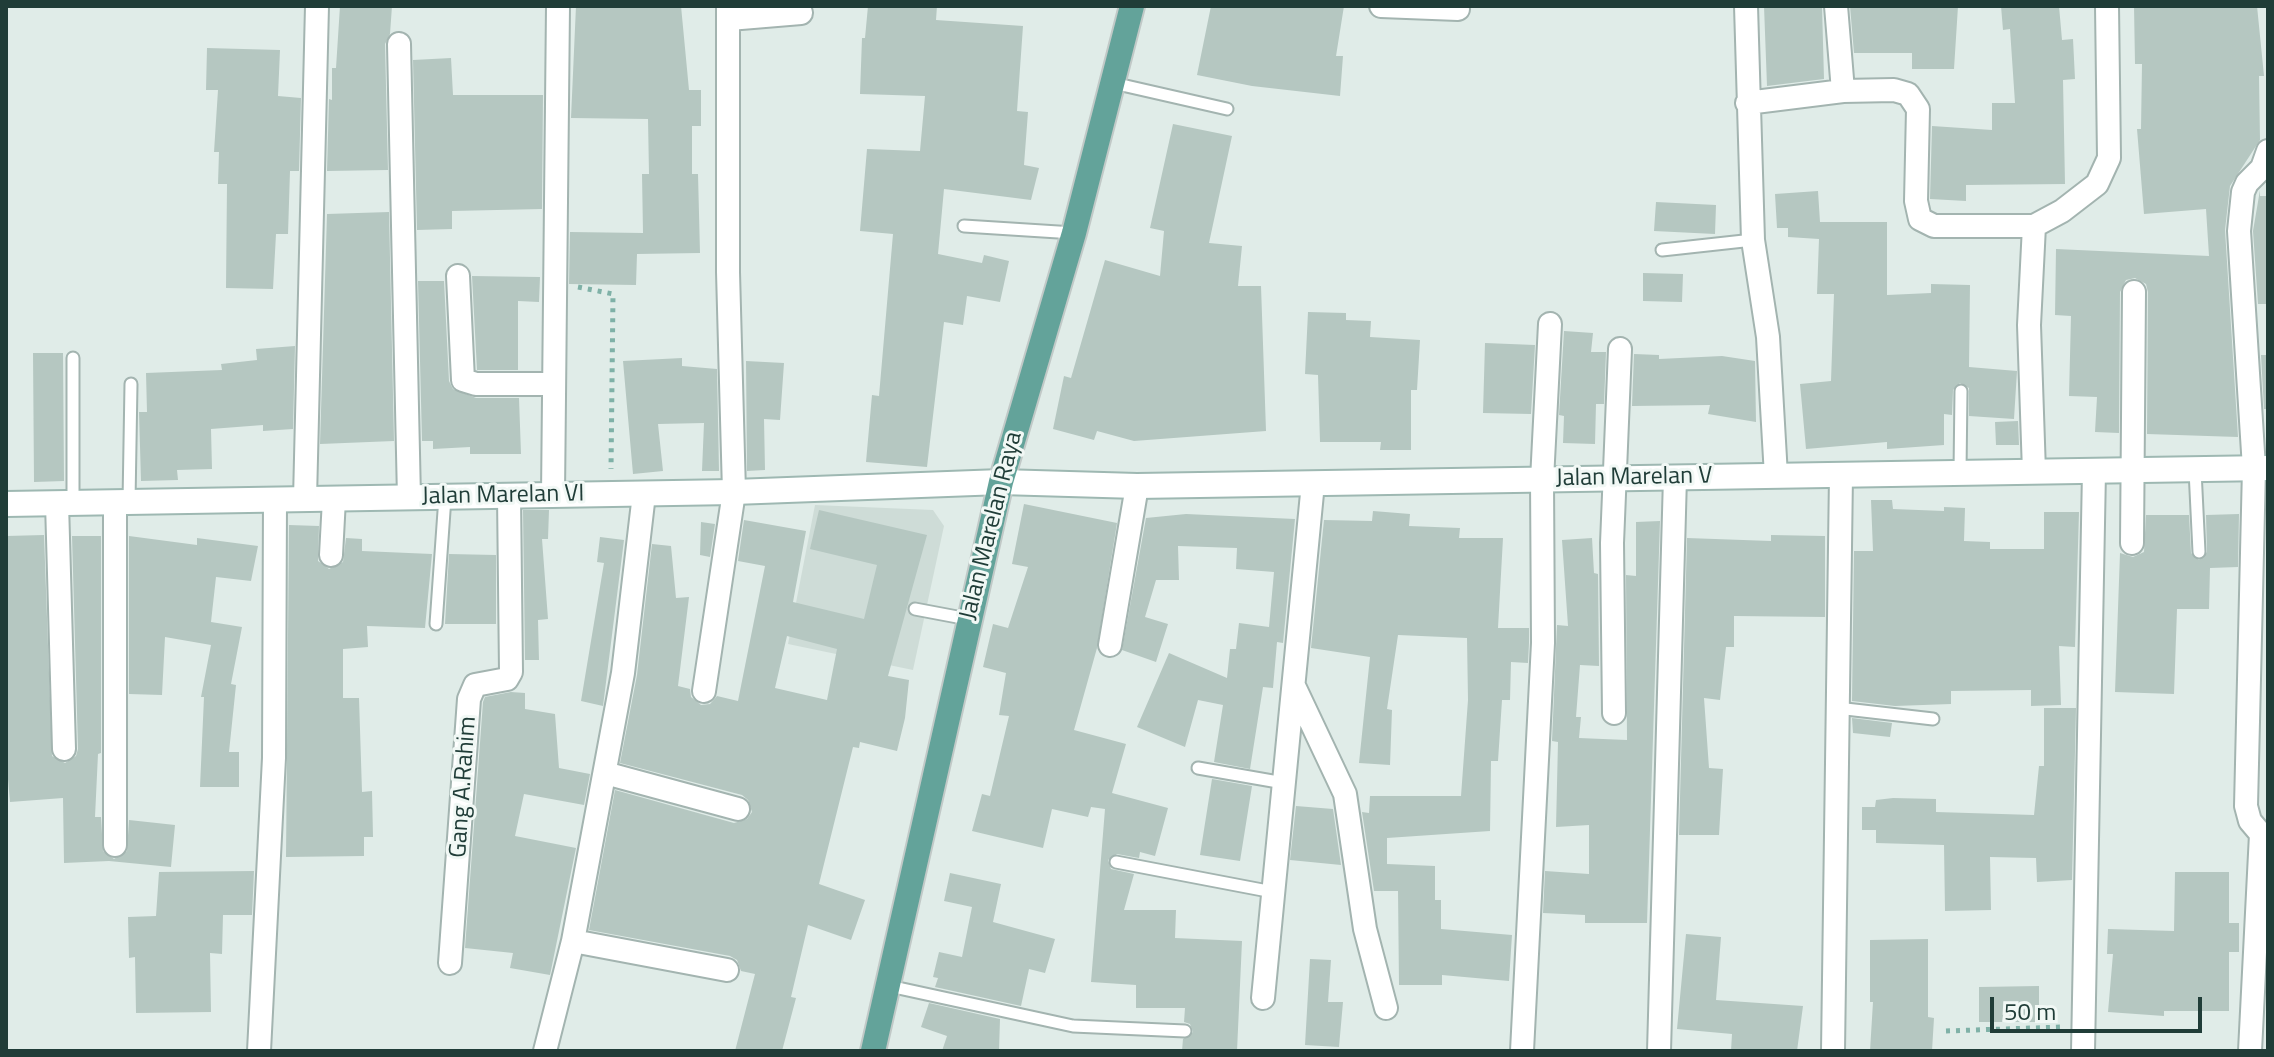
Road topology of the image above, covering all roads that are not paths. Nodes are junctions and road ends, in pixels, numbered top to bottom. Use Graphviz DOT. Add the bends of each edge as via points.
graph roads {
  1 [pos="317,6"];
  2 [pos="558,6"];
  3 [pos="1132,6"];
  4 [pos="1381,6"];
  5 [pos="1746,6"];
  6 [pos="1836,6"];
  7 [pos="2107,6"];
  8 [pos="1458,9"];
  9 [pos="729,13"];
  10 [pos="801,13"];
  11 [pos="399,44"];
  12 [pos="1113,83"];
  13 [pos="1843,91"];
  14 [pos="1747,103"];
  15 [pos="1227,109"];
  16 [pos="2268,151"];
  17 [pos="964,226"];
  18 [pos="2034,226"];
  19 [pos="1074,233"];
  20 [pos="1753,240"];
  21 [pos="1662,250"];
  22 [pos="458,276"];
  23 [pos="2134,292"];
  24 [pos="1550,324"];
  25 [pos="1620,349"];
  26 [pos="73,358"];
  27 [pos="131,384"];
  28 [pos="553,384"];
  29 [pos="1961,391"];
  30 [pos="2261,468"];
  31 [pos="2195,469"];
  32 [pos="2133,470"];
  33 [pos="2094,471"];
  34 [pos="2034,472"];
  35 [pos="1960,473"];
  36 [pos="1841,475"];
  37 [pos="1776,476"];
  38 [pos="1675,477"];
  39 [pos="1614,478"];
  40 [pos="1542,480"];
  41 [pos="1001,482"];
  42 [pos="1313,483"];
  43 [pos="1137,486"];
  44 [pos="734,492"];
  45 [pos="644,494"];
  46 [pos="553,495"];
  47 [pos="509,496"];
  48 [pos="445,497"];
  49 [pos="409,498"];
  50 [pos="305,499"];
  51 [pos="334,499"];
  52 [pos="275,500"];
  53 [pos="122,502"];
  54 [pos="65,503"];
  55 [pos="9,504"];
  56 [pos="2132,543"];
  57 [pos="2199,552"];
  58 [pos="331,555"];
  59 [pos="915,609"];
  60 [pos="968,619"];
  61 [pos="436,624"];
  62 [pos="1110,645"];
  63 [pos="1293,685"];
  64 [pos="704,691"];
  65 [pos="1837,708"];
  66 [pos="1614,713"];
  67 [pos="1933,719"];
  68 [pos="64,749"];
  69 [pos="1198,768"];
  70 [pos="605,773"];
  71 [pos="1284,783"];
  72 [pos="738,809"];
  73 [pos="115,845"];
  74 [pos="1116,862"];
  75 [pos="1273,892"];
  76 [pos="573,941"];
  77 [pos="450,963"];
  78 [pos="727,970"];
  79 [pos="889,986"];
  80 [pos="1263,998"];
  81 [pos="1386,1008"];
  82 [pos="1185,1031"];
  83 [pos="259,1051"];
  84 [pos="545,1051"];
  85 [pos="873,1051"];
  86 [pos="1522,1051"];
  87 [pos="1659,1051"];
  88 [pos="1833,1051"];
  89 [pos="2083,1051"];
  90 [pos="2250,1051"];
  1 -- 50 [label="street"];
  2 -- 28 [label="street"];
  3 -- 12 [label="main road, Jalan Marelan Raya"];
  4 -- 8 [label="street"];
  5 -- 14 [label="street"];
  6 -- 13 [label="street"];
  7 -- 18 [label="street" via="2109,158 2097,184"];
  9 -- 10 [label="street"];
  9 -- 44 [label="street"];
  11 -- 49 [label="street"];
  12 -- 15 [label="lane"];
  12 -- 19 [label="main road, Jalan Marelan Raya"];
  13 -- 14 [label="street"];
  13 -- 18 [label="street" via="1894,90 1908,94 1916,104 1916,201 1924,223"];
  14 -- 20 [label="street"];
  16 -- 30 [label="street" via="2243,192 2239,231"];
  17 -- 19 [label="lane"];
  18 -- 34 [label="street" via="2029,325"];
  19 -- 41 [label="main road, Jalan Marelan Raya"];
  20 -- 21 [label="lane"];
  20 -- 37 [label="street" via="1768,337"];
  22 -- 28 [label="street" via="463,380"];
  23 -- 32 [label="street"];
  24 -- 40 [label="street"];
  25 -- 39 [label="street"];
  26 -- 54 [label="lane"];
  27 -- 53 [label="lane"];
  28 -- 46 [label="street"];
  29 -- 35 [label="lane"];
  30 -- 31 [label="street, Jalan Marelan V"];
  30 -- 90 [label="street" via="2246,806 2261,834"];
  31 -- 32 [label="street, Jalan Marelan V"];
  31 -- 57 [label="lane"];
  32 -- 33 [label="street, Jalan Marelan V"];
  32 -- 56 [label="street"];
  33 -- 34 [label="street, Jalan Marelan V"];
  33 -- 89 [label="street"];
  34 -- 35 [label="street, Jalan Marelan V"];
  35 -- 36 [label="street, Jalan Marelan V"];
  36 -- 37 [label="street, Jalan Marelan V"];
  36 -- 65 [label="street"];
  37 -- 38 [label="street, Jalan Marelan V"];
  38 -- 39 [label="street, Jalan Marelan V"];
  38 -- 87 [label="street"];
  39 -- 40 [label="street, Jalan Marelan V"];
  39 -- 66 [label="street"];
  40 -- 42 [label="street, Jalan Marelan V"];
  40 -- 86 [label="street" via="1543,643"];
  41 -- 43 [label="street, Jalan Marelan V"];
  41 -- 44 [label="street, Jalan Marelan VI"];
  41 -- 60 [label="main road, Jalan Marelan Raya"];
  42 -- 43 [label="street, Jalan Marelan V"];
  42 -- 63 [label="street"];
  43 -- 62 [label="street"];
  44 -- 45 [label="street, Jalan Marelan VI"];
  44 -- 64 [label="street"];
  45 -- 46 [label="street, Jalan Marelan VI"];
  45 -- 70 [label="street"];
  46 -- 47 [label="street, Jalan Marelan VI"];
  47 -- 48 [label="street, Jalan Marelan VI"];
  47 -- 77 [label="street, Gang A.Rahim" via="511,672 507,679 475,685 469,699"];
  48 -- 49 [label="street, Jalan Marelan VI"];
  48 -- 61 [label="lane"];
  49 -- 51 [label="street, Jalan Marelan VI"];
  50 -- 51 [label="street, Jalan Marelan VI"];
  50 -- 52 [label="street, Jalan Marelan VI"];
  51 -- 58 [label="street"];
  52 -- 53 [label="street, Jalan Marelan VI"];
  52 -- 83 [label="street" via="274,758"];
  53 -- 54 [label="street, Jalan Marelan VI"];
  53 -- 73 [label="street"];
  54 -- 55 [label="street, Jalan Marelan VI"];
  54 -- 68 [label="street"];
  59 -- 60 [label="lane"];
  60 -- 79 [label="main road, Jalan Marelan Raya"];
  63 -- 71 [label="street"];
  63 -- 81 [label="street" via="1345,794 1365,929"];
  65 -- 67 [label="lane"];
  65 -- 88 [label="street"];
  69 -- 71 [label="lane"];
  70 -- 72 [label="street"];
  70 -- 76 [label="street"];
  71 -- 75 [label="street"];
  74 -- 75 [label="lane"];
  75 -- 80 [label="street"];
  76 -- 78 [label="street"];
  76 -- 84 [label="street"];
  79 -- 82 [label="lane" via="1073,1026"];
  79 -- 85 [label="main road, Jalan Marelan Raya"];
}
